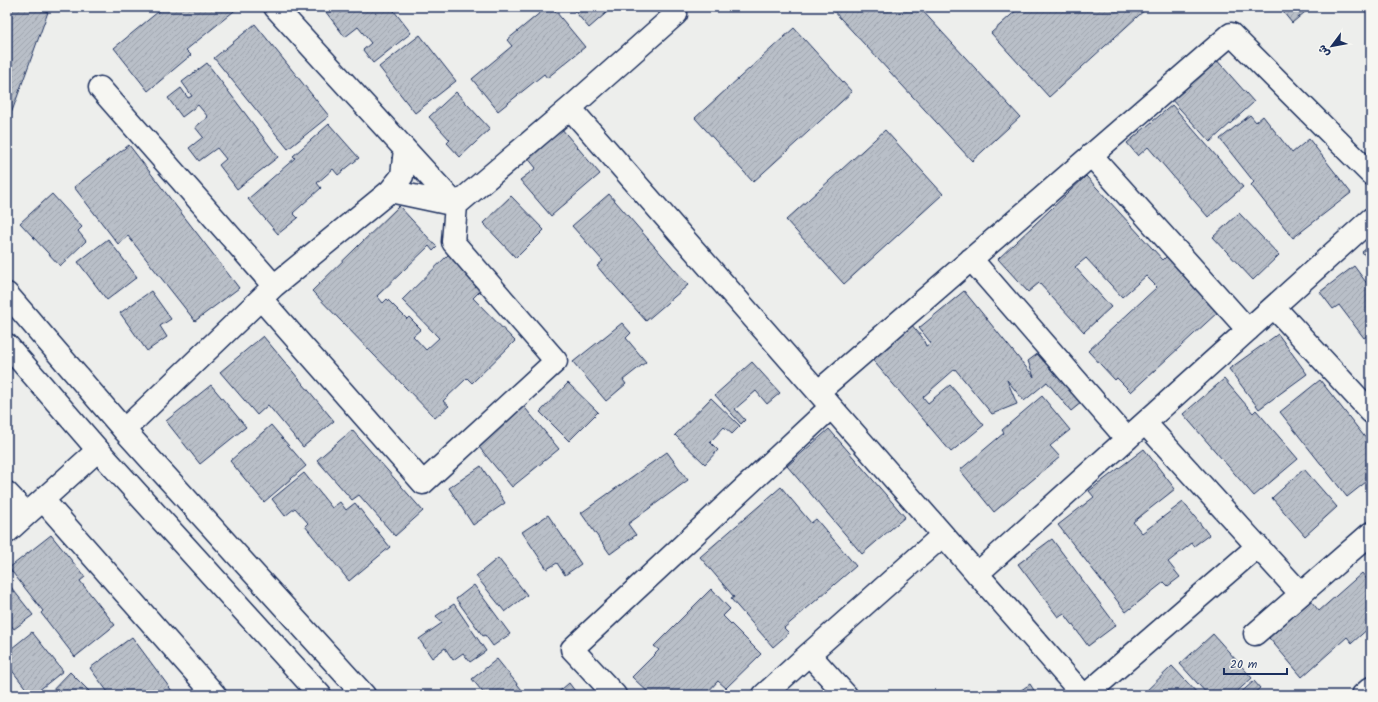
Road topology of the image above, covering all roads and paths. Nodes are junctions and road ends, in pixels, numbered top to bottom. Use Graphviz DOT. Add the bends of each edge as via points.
graph roads {
  1 [pos="275,7"];
  2 [pos="675,7"];
  3 [pos="100,88"];
  4 [pos="570,108"];
  5 [pos="405,149"];
  6 [pos="1091,155"];
  7 [pos="1371,174"];
  8 [pos="390,191"];
  9 [pos="456,205"];
  10 [pos="1371,219"];
  11 [pos="971,259"];
  12 [pos="268,293"];
  13 [pos="7,294"];
  14 [pos="1274,307"];
  15 [pos="1248,330"];
  16 [pos="7,345"];
  17 [pos="824,399"];
  18 [pos="1371,412"];
  19 [pos="1145,423"];
  20 [pos="124,430"];
  21 [pos="1127,439"];
  22 [pos="98,450"];
  23 [pos="7,493"];
  24 [pos="35,507"];
  25 [pos="7,532"];
  26 [pos="1371,533"];
  27 [pos="944,536"];
  28 [pos="1258,546"];
  29 [pos="977,574"];
  30 [pos="1301,594"];
  31 [pos="1255,634"];
  32 [pos="809,654"];
  33 [pos="1371,688"];
  34 [pos="215,695"];
  35 [pos="320,695"];
  36 [pos="364,695"];
  37 [pos="615,695"];
  38 [pos="764,695"];
  39 [pos="846,695"];
  40 [pos="1084,695"];
  41 [pos="1364,695"];
  1 -- 5 [label="street"];
  2 -- 4 [label="street" via="676,14"];
  3 -- 12 [label="street"];
  4 -- 9 [label="street"];
  4 -- 17 [label="street"];
  5 -- 8 [label="street" via="402,176"];
  5 -- 9 [label="street"];
  6 -- 7 [label="street" via="1231,34"];
  6 -- 11 [label="street"];
  6 -- 15 [label="street"];
  8 -- 9 [label="street"];
  8 -- 12 [label="street"];
  9 -- 12 [label="street" via="453,242 556,361 423,483"];
  10 -- 14 [label="street"];
  11 -- 17 [label="street"];
  11 -- 21 [label="street"];
  12 -- 20 [label="street"];
  13 -- 20 [label="street"];
  14 -- 15 [label="street"];
  14 -- 18 [label="street"];
  15 -- 19 [label="street"];
  16 -- 22 [label="street"];
  17 -- 27 [label="street"];
  17 -- 37 [label="street" via="572,649"];
  19 -- 21 [label="street"];
  19 -- 28 [label="street"];
  20 -- 36 [label="street"];
  21 -- 29 [label="street"];
  22 -- 24 [label="street"];
  22 -- 35 [label="street"];
  23 -- 24 [label="street"];
  24 -- 25 [label="street"];
  24 -- 34 [label="street"];
  26 -- 30 [label="street"];
  27 -- 29 [label="street"];
  27 -- 32 [label="street"];
  28 -- 30 [label="street"];
  28 -- 40 [label="street"];
  29 -- 40 [label="street"];
  30 -- 31 [label="street"];
  32 -- 38 [label="street"];
  32 -- 39 [label="street"];
  33 -- 41 [label="street"];
}
